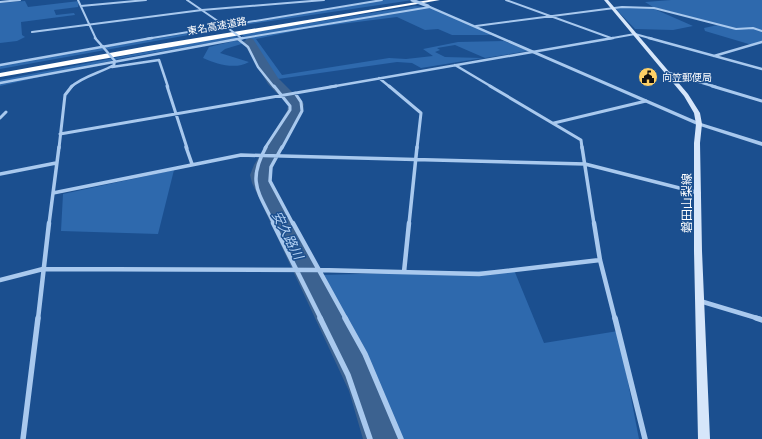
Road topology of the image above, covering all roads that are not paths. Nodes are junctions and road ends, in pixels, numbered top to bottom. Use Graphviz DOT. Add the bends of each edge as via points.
graph roads {
  1 [pos="20,0"];
  2 [pos="78,0"];
  3 [pos="146,0"];
  4 [pos="187,0"];
  5 [pos="324,0"];
  6 [pos="382,0"];
  7 [pos="412,0"];
  8 [pos="420,0"];
  9 [pos="438,0"];
  10 [pos="506,0"];
  11 [pos="606,0"];
  12 [pos="0,2"];
  13 [pos="81,6"];
  14 [pos="429,7"];
  15 [pos="612,7"];
  16 [pos="202,10"];
  17 [pos="550,16"];
  18 [pos="88,25"];
  19 [pos="225,26"];
  20 [pos="476,26"];
  21 [pos="762,31"];
  22 [pos="32,32"];
  23 [pos="635,34"];
  24 [pos="240,38"];
  25 [pos="611,38"];
  26 [pos="762,42"];
  27 [pos="102,46"];
  28 [pos="533,52"];
  29 [pos="714,56"];
  30 [pos="115,61"];
  31 [pos="0,65"];
  32 [pos="455,65"];
  33 [pos="111,67"];
  34 [pos="762,68"];
  35 [pos="0,71"];
  36 [pos="666,72"];
  37 [pos="0,76"];
  38 [pos="379,78"];
  39 [pos="0,83"];
  40 [pos="295,93"];
  41 [pos="283,95"];
  42 [pos="646,101"];
  43 [pos="762,101"];
  44 [pos="6,112"];
  45 [pos="176,114"];
  46 [pos="0,118"];
  47 [pos="553,124"];
  48 [pos="699,124"];
  49 [pos="60,134"];
  50 [pos="762,144"];
  51 [pos="262,155"];
  52 [pos="278,155"];
  53 [pos="417,159"];
  54 [pos="56,163"];
  55 [pos="192,164"];
  56 [pos="585,164"];
  57 [pos="0,174"];
  58 [pos="53,193"];
  59 [pos="699,193"];
  60 [pos="600,260"];
  61 [pos="43,269"];
  62 [pos="319,270"];
  63 [pos="297,271"];
  64 [pos="404,272"];
  65 [pos="0,280"];
  66 [pos="700,301"];
  67 [pos="762,320"];
  68 [pos="23,439"];
  69 [pos="370,439"];
  70 [pos="401,439"];
  71 [pos="645,439"];
  72 [pos="704,439"];
  1 -- 12 [label="street"];
  2 -- 13 [label="street"];
  3 -- 13 [label="street"];
  4 -- 16 [label="street"];
  5 -- 16 [label="street"];
  6 -- 19 [label="street"];
  7 -- 14 [label="street, bridge"];
  8 -- 35 [label="highway, 東名高速道路" via="146,44"];
  9 -- 37 [label="highway, 東名高速道路" via="203,38"];
  10 -- 17 [label="street"];
  11 -- 15 [label="main road, 磐田山梨線"];
  13 -- 18 [label="street"];
  14 -- 20 [label="street"];
  14 -- 24 [label="street"];
  15 -- 17 [label="street"];
  15 -- 21 [label="street" via="654,8 736,29 754,28"];
  15 -- 23 [label="main road, 磐田山梨線"];
  16 -- 18 [label="street"];
  16 -- 19 [label="street"];
  17 -- 20 [label="street"];
  17 -- 25 [label="street"];
  18 -- 22 [label="street"];
  18 -- 27 [label="street"];
  19 -- 24 [label="street, bridge"];
  19 -- 27 [label="street"];
  20 -- 28 [label="street"];
  23 -- 25 [label="street"];
  23 -- 29 [label="street"];
  23 -- 36 [label="main road, 磐田山梨線"];
  24 -- 30 [label="street"];
  24 -- 41 [label="street" via="263,73"];
  25 -- 28 [label="street"];
  26 -- 29 [label="street"];
  27 -- 30 [label="street, bridge"];
  27 -- 31 [label="street"];
  28 -- 32 [label="street"];
  28 -- 42 [label="street"];
  29 -- 34 [label="street"];
  30 -- 33 [label="street"];
  30 -- 39 [label="street"];
  32 -- 38 [label="street"];
  32 -- 47 [label="street"];
  33 -- 45 [label="street" via="159,60"];
  33 -- 49 [label="street" via="74,82 69,87 65,94"];
  36 -- 43 [label="street"];
  36 -- 48 [label="main road, 磐田山梨線" via="686,94 697,113"];
  38 -- 40 [label="street"];
  38 -- 53 [label="street" via="421,113"];
  40 -- 41 [label="street"];
  40 -- 52 [label="street" via="301,102 302,111"];
  41 -- 45 [label="street"];
  41 -- 51 [label="street" via="290,110"];
  42 -- 47 [label="street"];
  42 -- 48 [label="street"];
  44 -- 46 [label="street"];
  45 -- 49 [label="street"];
  45 -- 55 [label="street"];
  47 -- 56 [label="street" via="581,140"];
  48 -- 50 [label="street"];
  48 -- 59 [label="main road, 磐田山梨線"];
  49 -- 54 [label="street"];
  51 -- 52 [label="street"];
  51 -- 55 [label="street" via="241,155"];
  51 -- 63 [label="street" via="255,171 255,185"];
  52 -- 53 [label="street"];
  52 -- 62 [label="street" via="271,167 270,181"];
  53 -- 56 [label="street"];
  53 -- 64 [label="street"];
  54 -- 57 [label="street"];
  54 -- 58 [label="street"];
  55 -- 58 [label="street"];
  56 -- 59 [label="street"];
  56 -- 60 [label="street"];
  58 -- 61 [label="street"];
  59 -- 66 [label="main road, 磐田山梨線"];
  60 -- 64 [label="street" via="479,274"];
  60 -- 71 [label="street"];
  61 -- 63 [label="street"];
  61 -- 65 [label="street"];
  61 -- 68 [label="street"];
  62 -- 63 [label="street"];
  62 -- 64 [label="street"];
  62 -- 70 [label="street" via="365,354"];
  63 -- 69 [label="street" via="348,375"];
  66 -- 67 [label="street"];
  66 -- 72 [label="main road, 磐田山梨線"];
}
